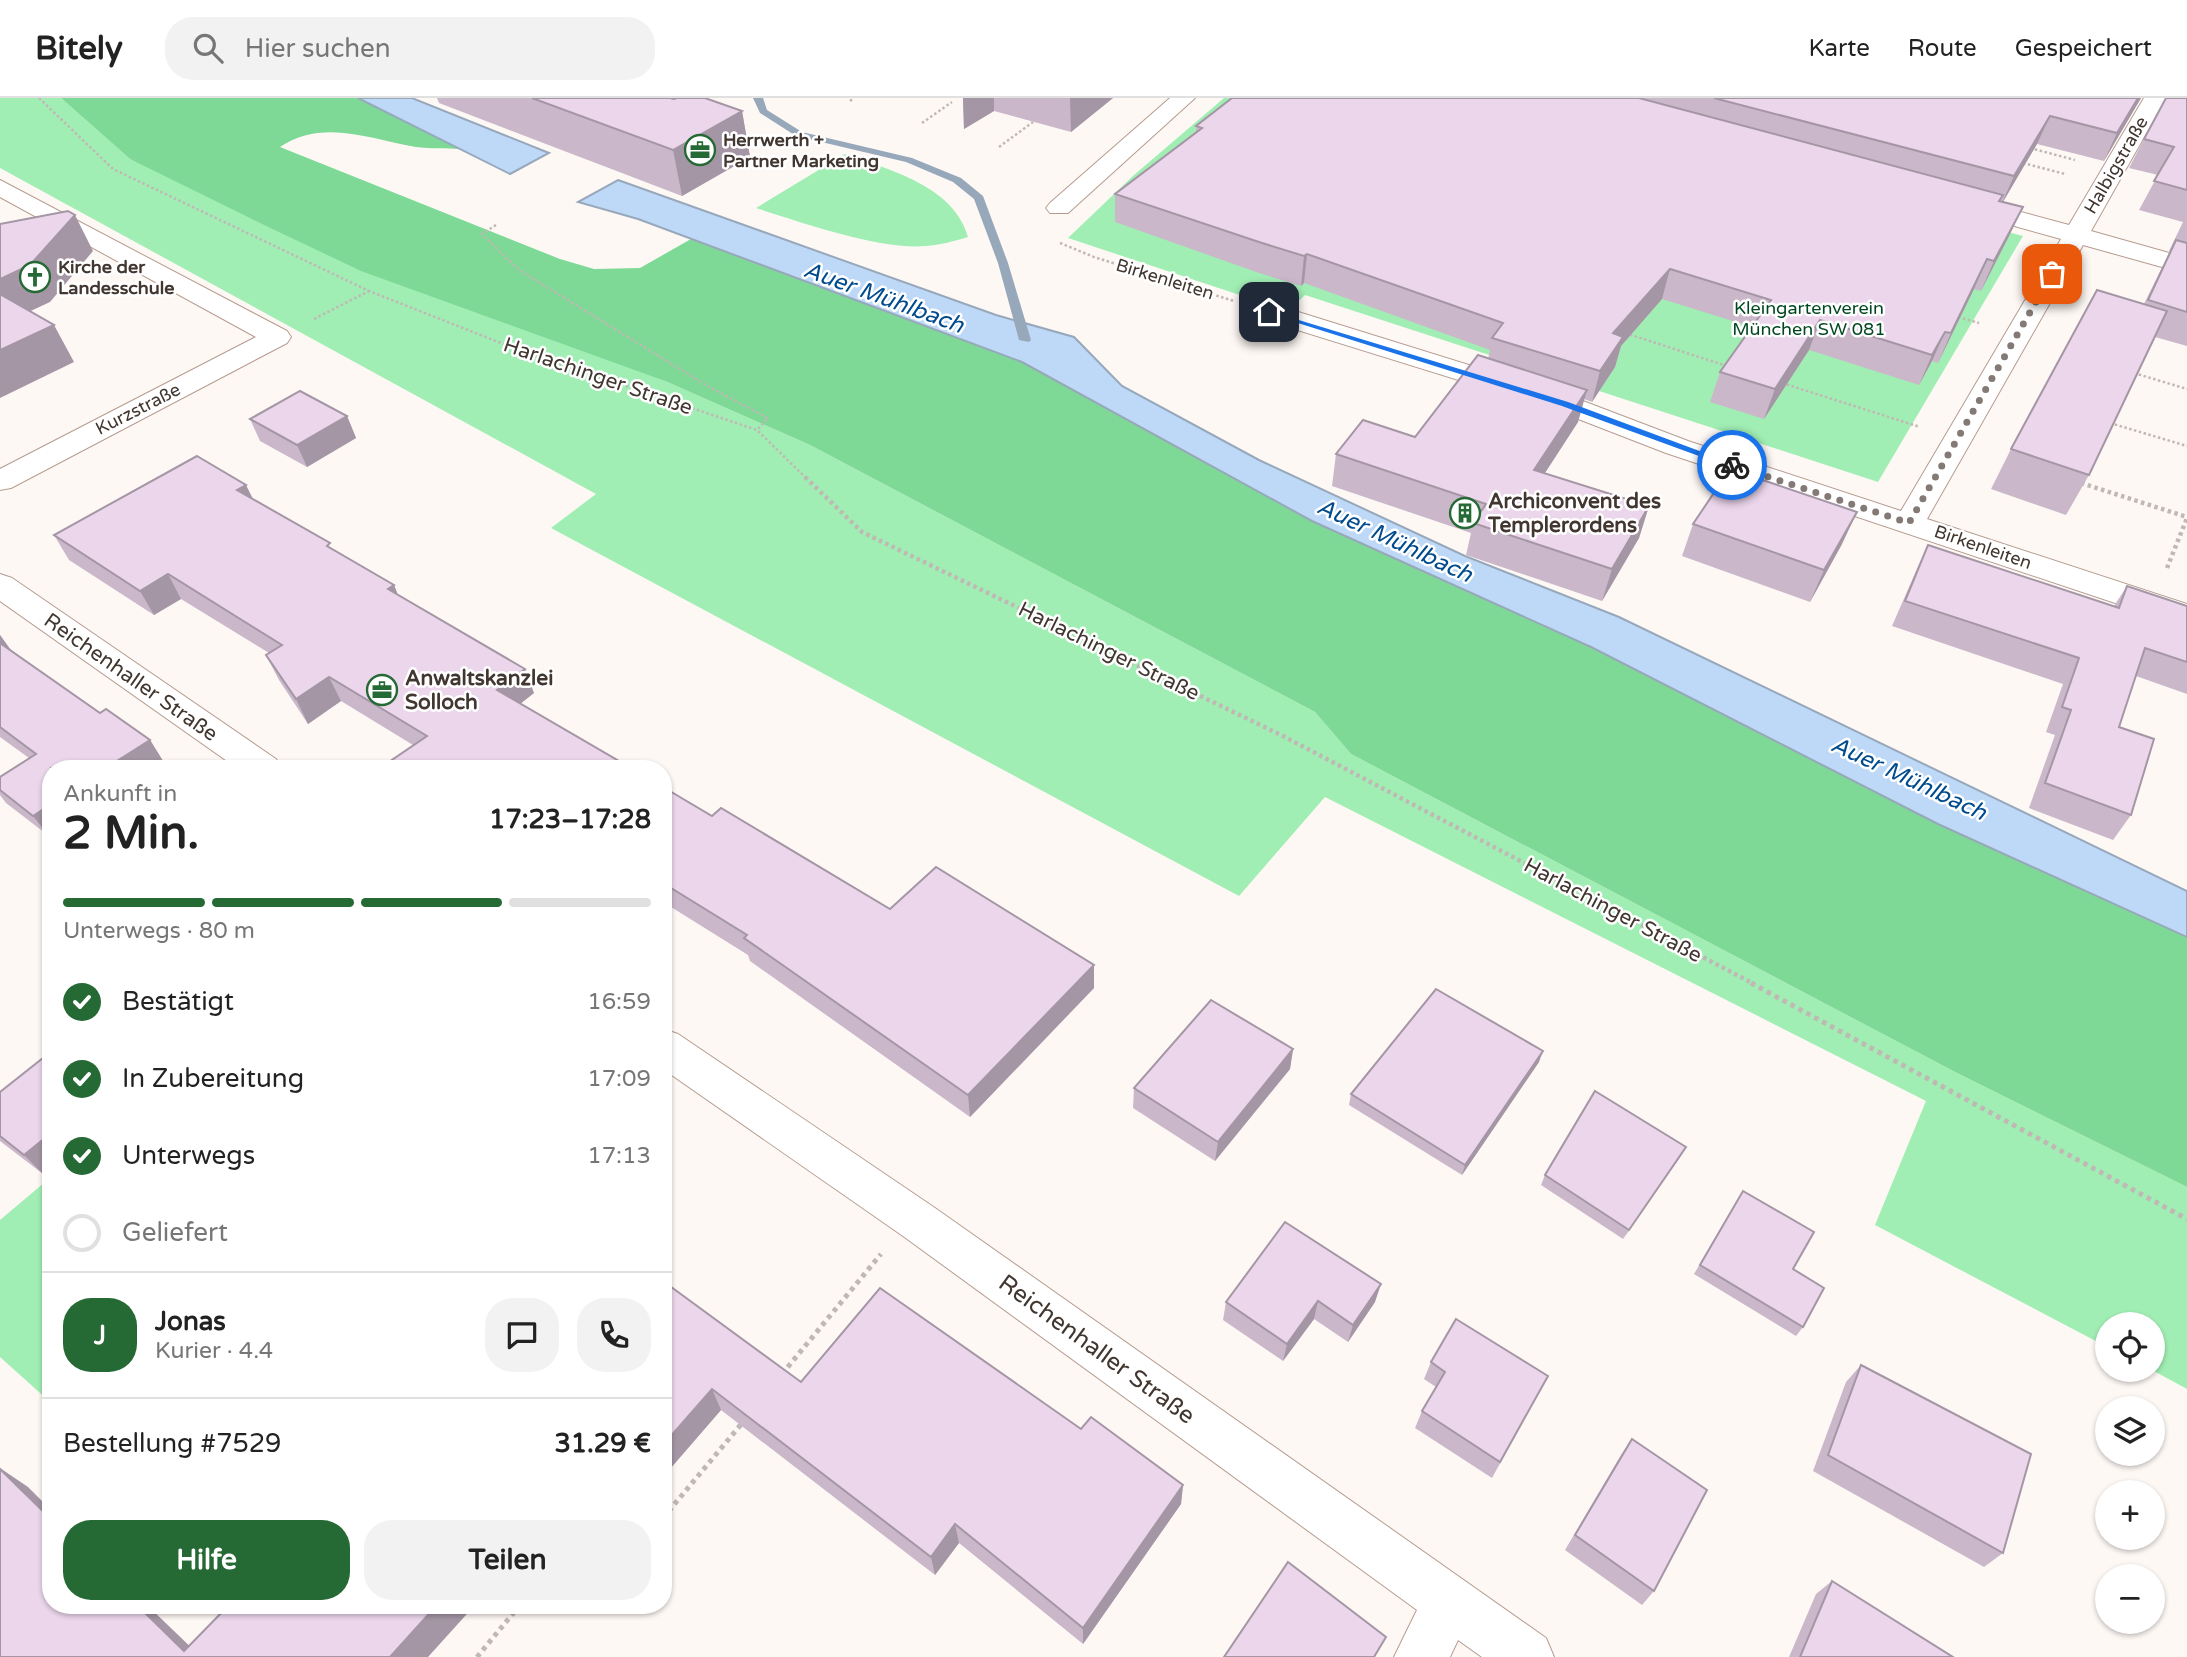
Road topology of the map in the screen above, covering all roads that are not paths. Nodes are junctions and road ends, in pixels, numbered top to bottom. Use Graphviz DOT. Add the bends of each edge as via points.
graph roads {
  1 [pos="2155,98"];
  2 [pos="1172,100"];
  3 [pos="0,187"];
  4 [pos="1944,199"];
  5 [pos="1059,208"];
  6 [pos="2075,234"];
  7 [pos="2187,265"];
  8 [pos="1269,312"];
  9 [pos="0,481"];
  10 [pos="1909,523"];
  11 [pos="0,585"];
  12 [pos="2187,615"];
  13 [pos="252,760"];
  14 [pos="672,1052"];
  15 [pos="1449,1603"];
  16 [pos="1421,1657"];
  17 [pos="1527,1657"];
  1 -- 6 [label="street, Halbigstraße"];
  2 -- 5 [label="street"];
  3 -- 9 [label="street, Kurzstraße" via="277,337"];
  4 -- 6 [label="street"];
  6 -- 7 [label="street"];
  6 -- 10 [label="street, Halbigstraße"];
  8 -- 10 [label="street, Birkenleiten" via="1565,404 1677,447"];
  10 -- 12 [label="street, Birkenleiten"];
  11 -- 13 [label="street, Reichenhaller Straße"];
  14 -- 15 [label="street, Reichenhaller Straße" via="911,1216"];
  15 -- 16 [label="street"];
  15 -- 17 [label="street, Reichenhaller Straße"];
}
